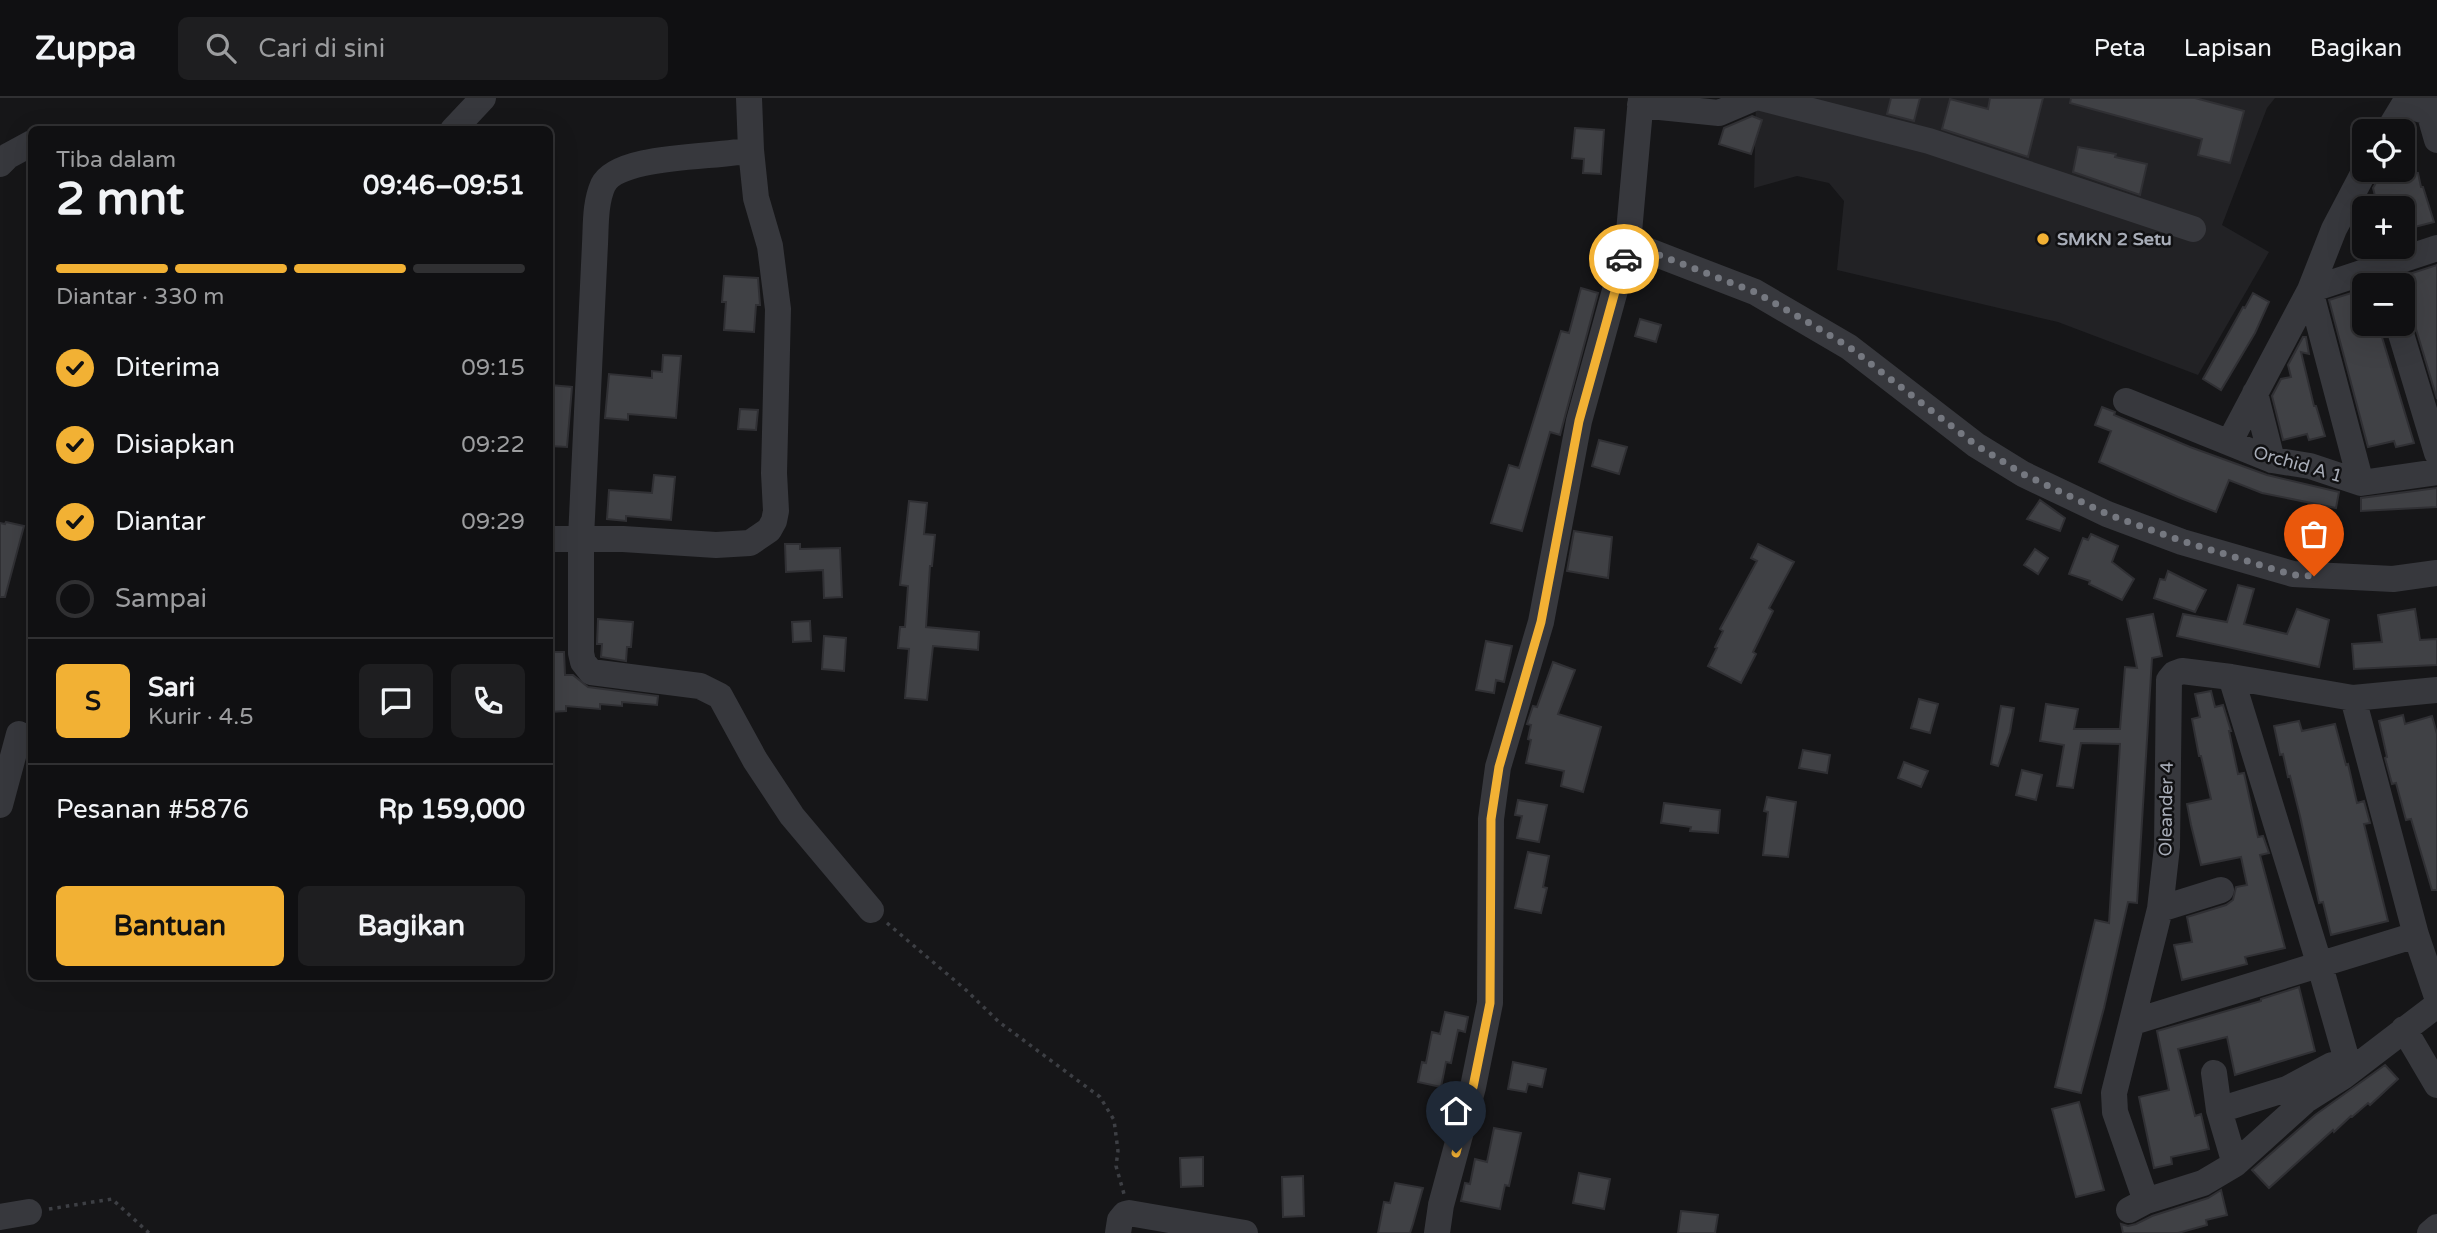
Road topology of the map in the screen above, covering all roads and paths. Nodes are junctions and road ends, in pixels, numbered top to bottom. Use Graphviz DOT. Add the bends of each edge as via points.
graph roads {
  1 [pos="482,98"];
  2 [pos="749,98"];
  3 [pos="1754,98"];
  4 [pos="1761,98"];
  5 [pos="1641,102"];
  6 [pos="2419,106"];
  7 [pos="2403,119"];
  8 [pos="457,126"];
  9 [pos="2437,139"];
  10 [pos="28,145"];
  11 [pos="751,150"];
  12 [pos="0,164"];
  13 [pos="2358,182"];
  14 [pos="2193,229"];
  15 [pos="1628,243"];
  16 [pos="2437,248"];
  17 [pos="2389,273"];
  18 [pos="2352,282"];
  19 [pos="2310,290"];
  20 [pos="2402,336"];
  21 [pos="2255,393"];
  22 [pos="2126,401"];
  23 [pos="2230,441"];
  24 [pos="2437,453"];
  25 [pos="2272,460"];
  26 [pos="2437,472"];
  27 [pos="2361,483"];
  28 [pos="580,538"];
  29 [pos="553,539"];
  30 [pos="2437,573"];
  31 [pos="2231,677"];
  32 [pos="2437,690"];
  33 [pos="2353,698"];
  34 [pos="17,734"];
  35 [pos="0,804"];
  36 [pos="2167,847"];
  37 [pos="2221,890"];
  38 [pos="2190,901"];
  39 [pos="2160,909"];
  40 [pos="872,910"];
  41 [pos="2416,935"];
  42 [pos="2320,966"];
  43 [pos="2437,997"];
  44 [pos="2437,1005"];
  45 [pos="2133,1022"];
  46 [pos="2403,1029"];
  47 [pos="2345,1067"];
  48 [pos="2214,1073"];
  49 [pos="2437,1085"];
  50 [pos="2297,1094"];
  51 [pos="2220,1110"];
  52 [pos="2235,1164"];
  53 [pos="29,1212"];
  54 [pos="0,1217"];
  55 [pos="1123,1223"];
  56 [pos="2437,1227"];
  57 [pos="149,1233"];
  58 [pos="1245,1233"];
  59 [pos="1437,1233"];
  60 [pos="2430,1233"];
  1 -- 8 [label="street"];
  2 -- 11 [label="street"];
  3 -- 5 [label="street" via="1719,113"];
  4 -- 14 [label="street" via="1929,141"];
  5 -- 15 [label="street"];
  6 -- 7 [label="street"];
  6 -- 9 [label="street"];
  10 -- 12 [label="street"];
  11 -- 28 [label="street" via="636,164 611,174 603,186 597,209"];
  11 -- 28 [label="street" via="778,309 774,521 750,543"];
  13 -- 19 [label="street"];
  15 -- 30 [label="street" via="1755,292 1849,347 1976,445 2023,474 2107,514 2293,575 2393,579"];
  15 -- 59 [label="street" via="1579,421 1541,622 1499,767 1491,819 1490,1003"];
  16 -- 17 [label="street"];
  18 -- 19 [label="street"];
  19 -- 21 [label="street"];
  19 -- 27 [label="street"];
  20 -- 24 [label="street"];
  21 -- 23 [label="street"];
  21 -- 25 [label="street"];
  22 -- 23 [label="street, Orchid A 1"];
  23 -- 25 [label="street, Orchid A 1"];
  25 -- 27 [label="street, Orchid A 1" via="2310,466"];
  26 -- 27 [label="street, Orchid A 1"];
  28 -- 29 [label="street"];
  28 -- 40 [label="street" via="581,653 586,668 700,686 720,696 792,816"];
  31 -- 33 [label="street, Oleander 4"];
  31 -- 36 [label="street, Oleander 4" via="2182,671 2169,680"];
  31 -- 42 [label="street"];
  32 -- 33 [label="street, Oleander 4"];
  33 -- 41 [label="street"];
  34 -- 35 [label="street"];
  36 -- 38 [label="street"];
  36 -- 39 [label="street, Oleander 4"];
  37 -- 38 [label="street"];
  38 -- 39 [label="street"];
  39 -- 45 [label="street, Oleander 4"];
  40 -- 55 [label="path" via="999,1022 1100,1097 1114,1120"];
  41 -- 42 [label="street"];
  41 -- 43 [label="street"];
  42 -- 45 [label="street"];
  42 -- 47 [label="street"];
  44 -- 46 [label="street"];
  45 -- 52 [label="street, Oleander 4" via="2114,1093 2138,1205 2203,1183"];
  46 -- 47 [label="street"];
  46 -- 49 [label="street"];
  47 -- 50 [label="street"];
  48 -- 51 [label="street"];
  50 -- 51 [label="street"];
  50 -- 52 [label="street"];
  51 -- 52 [label="street"];
  53 -- 54 [label="street"];
  53 -- 57 [label="path" via="112,1199"];
  55 -- 58 [label="street"];
  56 -- 60 [label="street"];
}
